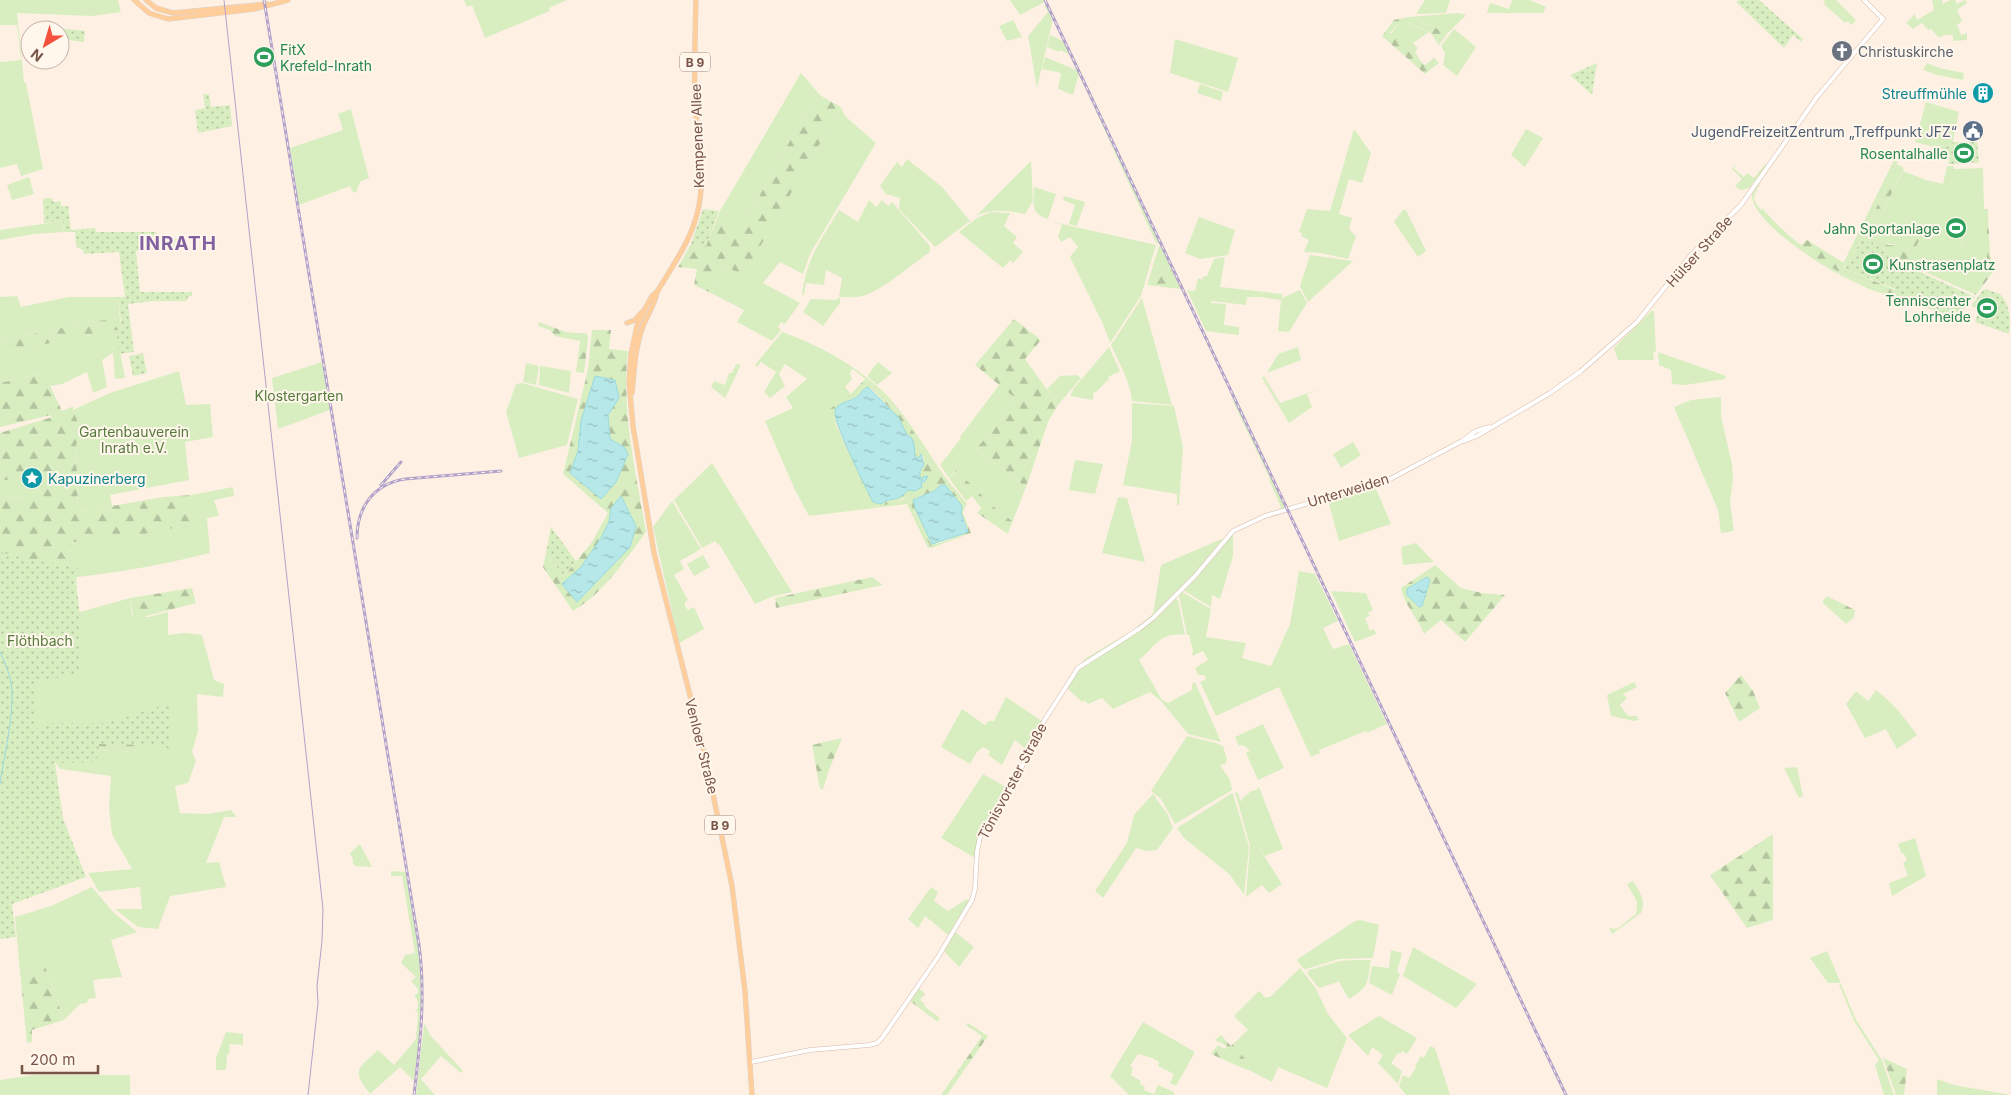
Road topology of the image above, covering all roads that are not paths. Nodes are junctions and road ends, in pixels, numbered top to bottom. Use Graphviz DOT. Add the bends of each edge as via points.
graph roads {
  1 [pos="134,0"];
  2 [pos="146,0"];
  3 [pos="288,0"];
  4 [pos="696,0"];
  5 [pos="1864,0"];
  6 [pos="223,11"];
  7 [pos="657,292"];
  8 [pos="646,307"];
  9 [pos="627,323"];
  10 [pos="639,329"];
  11 [pos="1477,433"];
  12 [pos="1286,509"];
  13 [pos="751,1062"];
  14 [pos="752,1095"];
  1 -- 6 [label="main road" via="147,12 161,18"];
  2 -- 6 [label="main road" via="156,8 173,13"];
  3 -- 6 [label="main road"];
  4 -- 7 [label="main road, Kempener Allee / B 9" via="696,104 702,177 699,206 686,242"];
  5 -- 11 [label="main road, Hülser Straße" via="1883,19 1818,97 1741,204 1691,255 1637,322 1581,371 1537,401"];
  7 -- 8 [label="main road, Kempener Allee / B 9"];
  7 -- 10 [label="main road, Kempener Allee / B 9"];
  8 -- 9 [label="main road" via="635,320"];
  8 -- 10 [label="main road, Kempener Allee / B 9"];
  10 -- 13 [label="main road, Venloer Straße / B 9" via="631,401 638,462 654,553 704,751 732,886"];
  11 -- 12 [label="main road, Unterweiden" via="1390,479"];
  12 -- 13 [label="main road, Tönisvorster Straße" via="1253,520 1231,532 1195,576 1153,618 1074,672 1044,720 1018,775 980,836 972,900 938,957 882,1038 869,1045 810,1050"];
  13 -- 14 [label="main road, Venloer Straße / B 9"];
}
